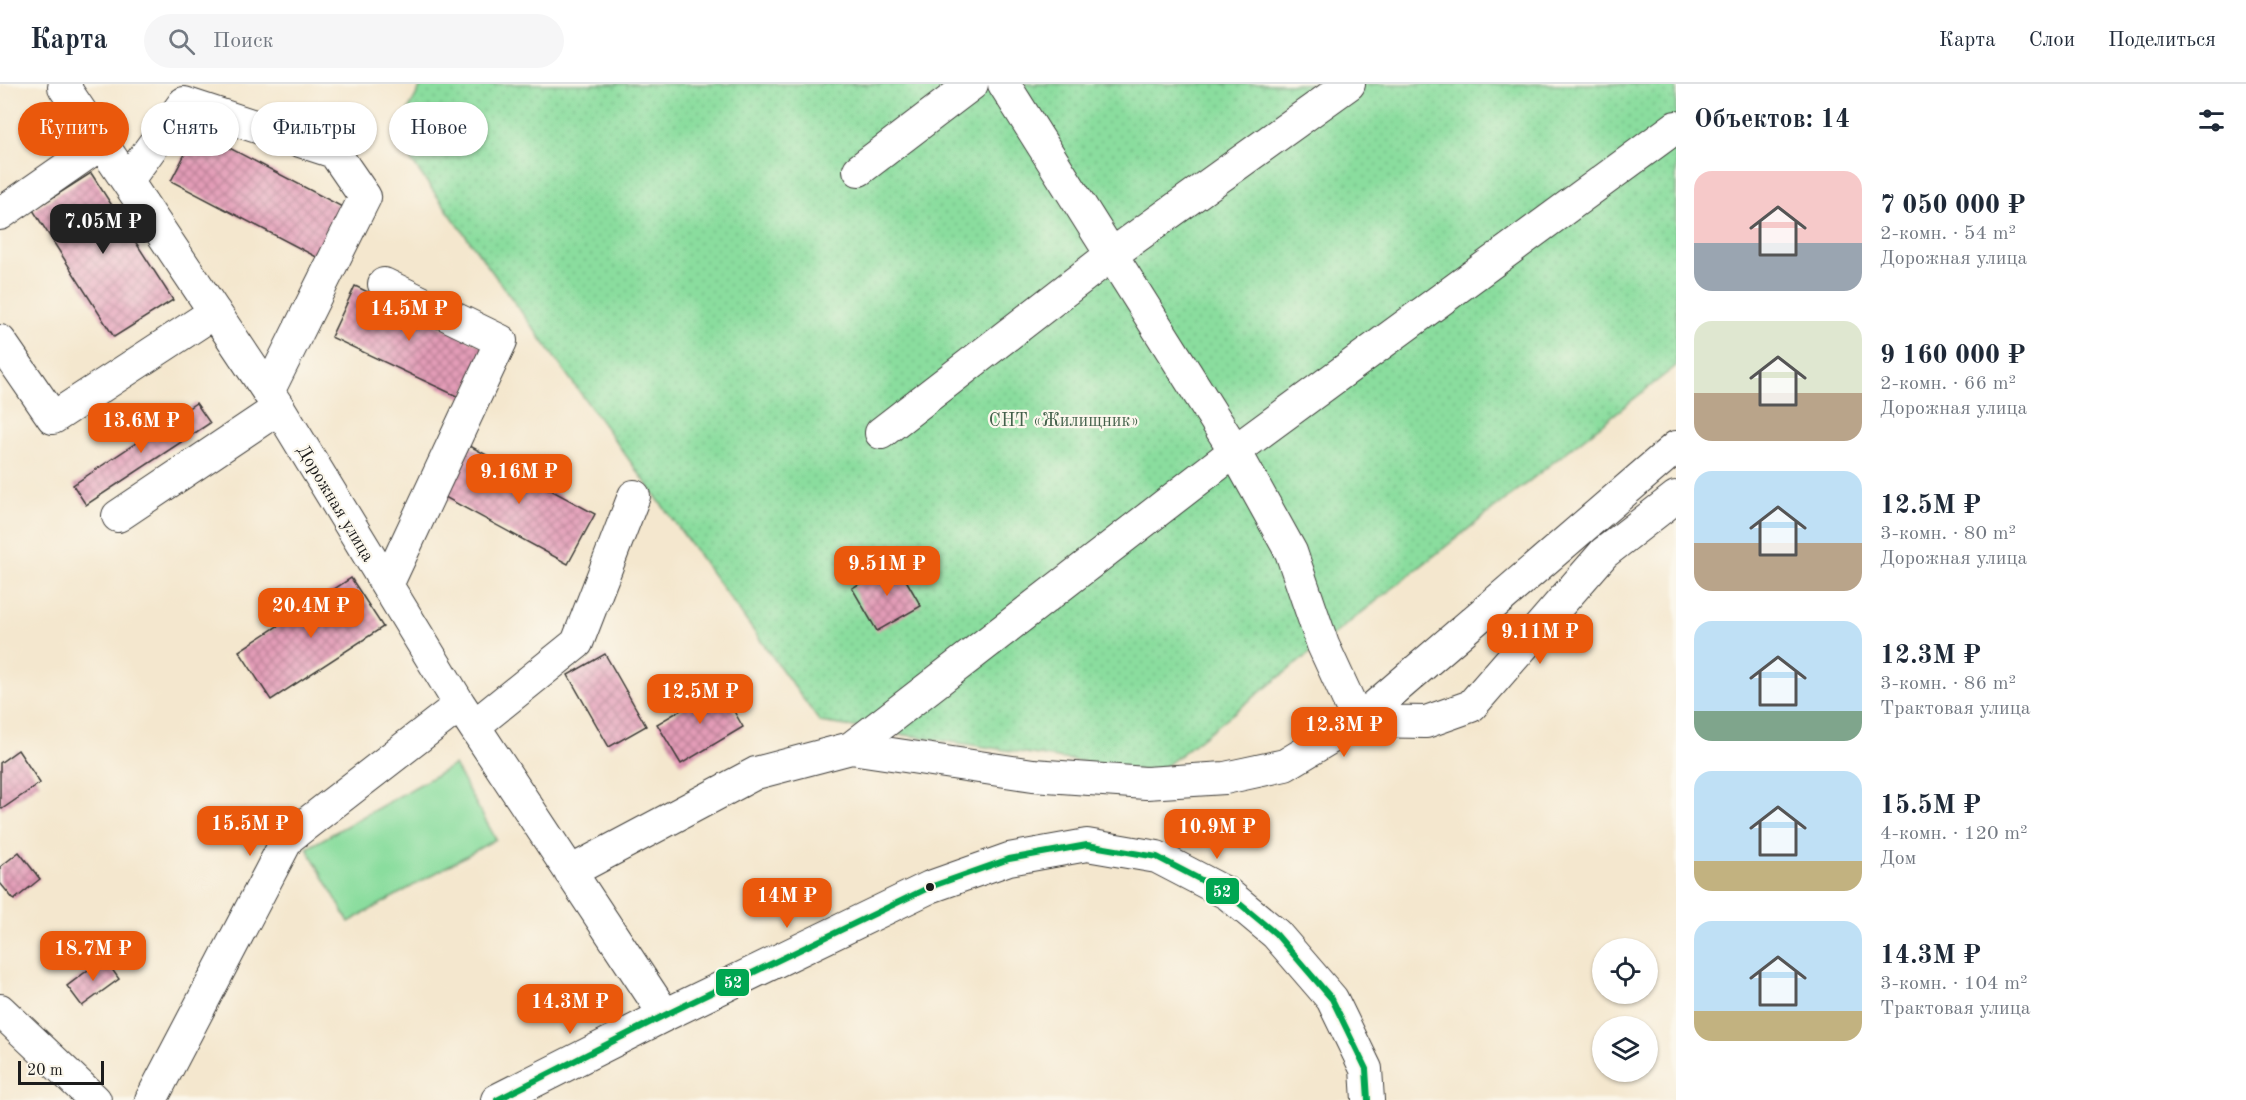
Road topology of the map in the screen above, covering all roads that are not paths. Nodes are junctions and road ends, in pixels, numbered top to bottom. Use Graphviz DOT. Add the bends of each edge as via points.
graph roads {
  1 [pos="66,84"];
  2 [pos="972,84"];
  3 [pos="1004,84"];
  4 [pos="1349,84"];
  5 [pos="74,102"];
  6 [pos="1676,127"];
  7 [pos="83,156"];
  8 [pos="111,156"];
  9 [pos="860,170"];
  10 [pos="127,181"];
  11 [pos="0,214"];
  12 [pos="1111,255"];
  13 [pos="384,284"];
  14 [pos="215,312"];
  15 [pos="0,341"];
  16 [pos="273,400"];
  17 [pos="881,433"];
  18 [pos="1676,447"];
  19 [pos="1235,450"];
  20 [pos="634,496"];
  21 [pos="1676,496"];
  22 [pos="118,516"];
  23 [pos="387,585"];
  24 [pos="467,715"];
  25 [pos="1358,721"];
  26 [pos="851,748"];
  27 [pos="570,872"];
  28 [pos="0,1011"];
  29 [pos="665,1015"];
  30 [pos="95,1100"];
  31 [pos="151,1100"];
  32 [pos="497,1100"];
  33 [pos="1368,1100"];
  1 -- 5 [label="street, Дорожная улица" via="64,87"];
  2 -- 9 [label="street"];
  3 -- 12 [label="street"];
  4 -- 12 [label="street"];
  6 -- 19 [label="street"];
  7 -- 11 [label="street"];
  8 -- 10 [label="street, Дорожная улица"];
  10 -- 14 [label="street, Дорожная улица"];
  10 -- 16 [label="street" via="184,103 334,152 365,197"];
  12 -- 17 [label="street"];
  12 -- 19 [label="street"];
  13 -- 23 [label="street" via="501,341"];
  14 -- 15 [label="street" via="53,418"];
  14 -- 16 [label="street, Дорожная улица"];
  16 -- 22 [label="street"];
  16 -- 23 [label="street, Дорожная улица"];
  18 -- 25 [label="street"];
  19 -- 25 [label="street" via="1291,552 1323,645"];
  19 -- 26 [label="street"];
  20 -- 24 [label="street" via="577,643"];
  21 -- 25 [label="street" via="1604,553 1471,706 1426,722"];
  23 -- 24 [label="street, Дорожная улица"];
  24 -- 27 [label="street, Дорожная улица"];
  24 -- 31 [label="street" via="288,838"];
  25 -- 26 [label="street" via="1285,765 1225,778 1146,783 1033,775"];
  26 -- 27 [label="street" via="756,773"];
  27 -- 29 [label="street, Дорожная улица"];
  28 -- 30 [label="street"];
  29 -- 32 [label="street"];
  29 -- 33 [label="street" via="930,887 1010,859 1087,845 1157,857 1228,894 1276,934 1332,999 1366,1069"];
}
